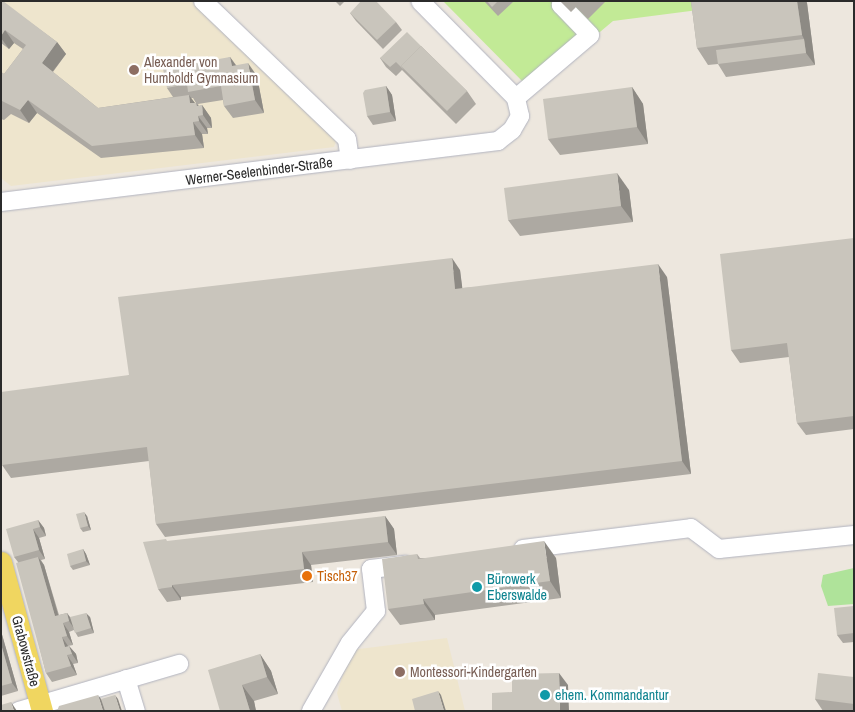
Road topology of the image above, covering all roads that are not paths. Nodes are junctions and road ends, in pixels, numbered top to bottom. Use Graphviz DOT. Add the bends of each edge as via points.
graph roads {
  1 [pos="203,1"];
  2 [pos="420,1"];
  3 [pos="563,4"];
  4 [pos="516,98"];
  5 [pos="350,160"];
  6 [pos="1,202"];
  7 [pos="854,535"];
  8 [pos="506,552"];
  9 [pos="1,562"];
  10 [pos="419,563"];
  11 [pos="179,664"];
  12 [pos="126,679"];
  13 [pos="41,708"];
  14 [pos="19,711"];
  15 [pos="136,711"];
  16 [pos="310,711"];
  1 -- 5 [label="street" via="347,139"];
  2 -- 4 [label="street"];
  3 -- 4 [label="street" via="590,35"];
  4 -- 5 [label="street, Werner-Seelenbinder-Straße" via="520,116 512,130 498,141"];
  5 -- 6 [label="street, Werner-Seelenbinder-Straße"];
  7 -- 8 [label="street" via="719,550 691,528"];
  9 -- 13 [label="main road, Grabowstraße"];
  10 -- 16 [label="street" via="371,570 376,611 350,644"];
  11 -- 12 [label="street"];
  12 -- 13 [label="street"];
  12 -- 15 [label="street"];
  13 -- 14 [label="street"];
}
